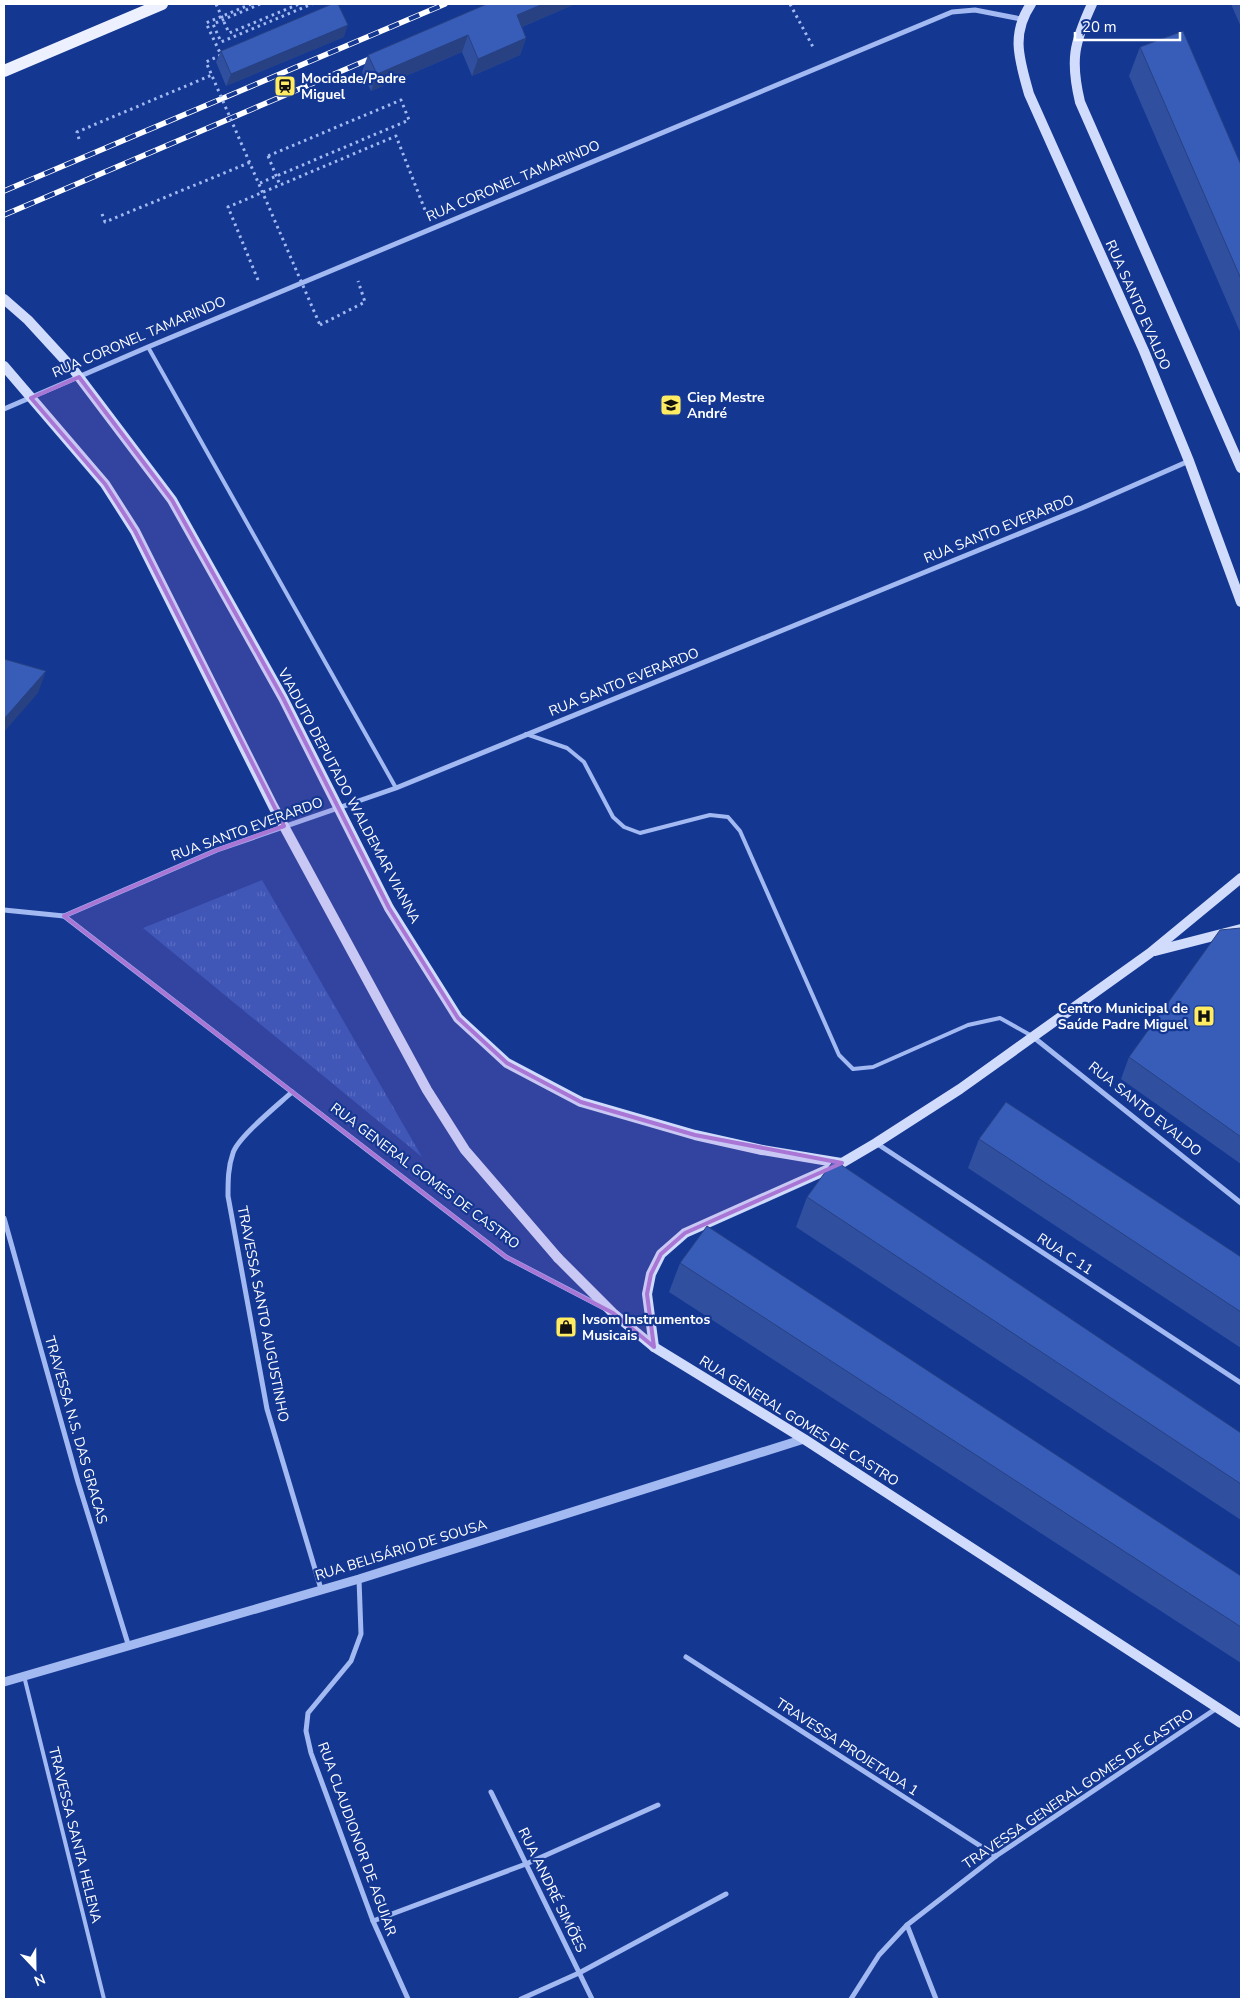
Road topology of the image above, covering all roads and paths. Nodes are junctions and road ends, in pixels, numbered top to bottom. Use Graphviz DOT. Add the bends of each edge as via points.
graph roads {
  1 [pos="162,4"];
  2 [pos="216,4"];
  3 [pos="251,4"];
  4 [pos="260,4"];
  5 [pos="299,4"];
  6 [pos="312,4"];
  7 [pos="790,4"];
  8 [pos="1031,4"];
  9 [pos="1092,4"];
  10 [pos="1021,19"];
  11 [pos="822,66"];
  12 [pos="4,71"];
  13 [pos="212,75"];
  14 [pos="79,139"];
  15 [pos="251,162"];
  16 [pos="260,183"];
  17 [pos="280,185"];
  18 [pos="102,214"];
  19 [pos="433,230"];
  20 [pos="352,264"];
  21 [pos="4,299"];
  22 [pos="266,299"];
  23 [pos="148,347"];
  24 [pos="4,366"];
  25 [pos="4,410"];
  26 [pos="1189,461"];
  27 [pos="1241,468"];
  28 [pos="1241,602"];
  29 [pos="526,734"];
  30 [pos="396,788"];
  31 [pos="1241,878"];
  32 [pos="4,910"];
  33 [pos="64,916"];
  34 [pos="1241,929"];
  35 [pos="1150,953"];
  36 [pos="1032,1036"];
  37 [pos="292,1092"];
  38 [pos="876,1143"];
  39 [pos="842,1164"];
  40 [pos="1241,1203"];
  41 [pos="4,1218"];
  42 [pos="613,1313"];
  43 [pos="654,1346"];
  44 [pos="1241,1383"];
  45 [pos="804,1439"];
  46 [pos="359,1579"];
  47 [pos="321,1589"];
  48 [pos="129,1648"];
  49 [pos="686,1657"];
  50 [pos="24,1676"];
  51 [pos="4,1682"];
  52 [pos="1218,1708"];
  53 [pos="1241,1723"];
  54 [pos="491,1792"];
  55 [pos="658,1805"];
  56 [pos="996,1856"];
  57 [pos="526,1864"];
  58 [pos="726,1894"];
  59 [pos="373,1921"];
  60 [pos="908,1925"];
  61 [pos="579,1973"];
  62 [pos="104,1999"];
  63 [pos="408,1999"];
  64 [pos="521,1999"];
  65 [pos="592,1999"];
  66 [pos="851,1999"];
  67 [pos="936,1999"];
  1 -- 12 [label="main road"];
  2 -- 5 [label="path" via="229,32"];
  3 -- 13 [label="path, bridge" via="206,23 220,56 206,62"];
  4 -- 6 [label="path, bridge" via="213,24 221,42"];
  7 -- 11 [label="path"];
  8 -- 10 [label="main road"];
  9 -- 27 [label="main road" via="1080,30 1074,56 1080,102"];
  10 -- 11 [label="street, RUA CORONEL TAMARINDO" via="975,10 952,12"];
  10 -- 26 [label="main road, RUA SANTO EVALDO" via="1020,56 1029,94 1144,351"];
  11 -- 19 [label="street, RUA CORONEL TAMARINDO"];
  13 -- 14 [label="path" via="77,132"];
  13 -- 15 [label="path, bridge"];
  15 -- 16 [label="path, bridge"];
  15 -- 18 [label="path" via="105,222"];
  16 -- 17 [label="path, bridge" via="409,120 401,100 268,156"];
  16 -- 20 [label="path, bridge" via="320,325 366,302"];
  17 -- 19 [label="path" via="396,136"];
  17 -- 22 [label="path" via="228,206"];
  19 -- 20 [label="street, RUA CORONEL TAMARINDO"];
  20 -- 22 [label="street, RUA CORONEL TAMARINDO"];
  21 -- 39 [label="main road, VIADUTO DEPUTADO WALDEMAR VIANNA, bridge" via="73,369 172,500 284,698 389,908 458,1018 507,1063 582,1102 695,1136"];
  22 -- 23 [label="street, RUA CORONEL TAMARINDO"];
  23 -- 25 [label="street, RUA CORONEL TAMARINDO"];
  23 -- 30 [label="lane"];
  24 -- 42 [label="main road, bridge" via="105,484 135,531 273,806 428,1090 465,1150 558,1258"];
  26 -- 28 [label="main road, RUA SANTO EVALDO"];
  26 -- 29 [label="street, RUA SANTO EVERARDO"];
  29 -- 30 [label="street, RUA SANTO EVERARDO"];
  29 -- 36 [label="lane" via="567,748 584,762 613,817 624,827 640,833 710,815 728,817 740,831 839,1054 853,1069 873,1067 968,1025 1000,1018"];
  30 -- 33 [label="street, RUA SANTO EVERARDO" via="217,850"];
  31 -- 35 [label="main road"];
  32 -- 33 [label="street"];
  33 -- 37 [label="street, RUA GENERAL GOMES DE CASTRO"];
  34 -- 35 [label="main road"];
  35 -- 36 [label="main road"];
  36 -- 38 [label="main road" via="960,1089"];
  36 -- 40 [label="street, RUA SANTO EVALDO"];
  37 -- 42 [label="street, RUA GENERAL GOMES DE CASTRO" via="506,1257"];
  37 -- 47 [label="street, TRAVESSA SANTO AUGUSTINHO" via="246,1134 233,1151 228,1173 228,1196 267,1409"];
  38 -- 39 [label="main road"];
  38 -- 44 [label="street, RUA C 11"];
  39 -- 43 [label="main road" via="685,1233 661,1254 651,1274 647,1294"];
  41 -- 48 [label="street, TRAVESSA N.S. DAS GRACAS"];
  42 -- 43 [label="main road, RUA GENERAL GOMES DE CASTRO"];
  43 -- 45 [label="main road, RUA GENERAL GOMES DE CASTRO"];
  45 -- 46 [label="street, RUA BELISÁRIO DE SOUSA"];
  45 -- 52 [label="main road, RUA GENERAL GOMES DE CASTRO"];
  46 -- 47 [label="street, RUA BELISÁRIO DE SOUSA"];
  46 -- 59 [label="street, RUA CLAUDIONOR DE AGUIAR" via="361,1634 351,1660 308,1713 306,1731 311,1753"];
  47 -- 48 [label="street, RUA BELISÁRIO DE SOUSA"];
  48 -- 50 [label="street, RUA BELISÁRIO DE SOUSA"];
  49 -- 56 [label="street, TRAVESSA PROJETADA 1"];
  50 -- 51 [label="street, RUA BELISÁRIO DE SOUSA"];
  50 -- 62 [label="lane, TRAVESSA SANTA HELENA"];
  52 -- 53 [label="main road, RUA GENERAL GOMES DE CASTRO"];
  52 -- 56 [label="street, TRAVESSA GENERAL GOMES DE CASTRO"];
  54 -- 57 [label="street, RUA ANDRÉ SIMÕES"];
  55 -- 57 [label="street"];
  56 -- 60 [label="street, TRAVESSA GENERAL GOMES DE CASTRO"];
  57 -- 59 [label="street"];
  57 -- 61 [label="street, RUA ANDRÉ SIMÕES"];
  58 -- 61 [label="street"];
  59 -- 63 [label="street, RUA CLAUDIONOR DE AGUIAR"];
  60 -- 66 [label="street, TRAVESSA GENERAL GOMES DE CASTRO" via="879,1955"];
  60 -- 67 [label="street"];
  61 -- 64 [label="street"];
  61 -- 65 [label="street, RUA ANDRÉ SIMÕES"];
}
